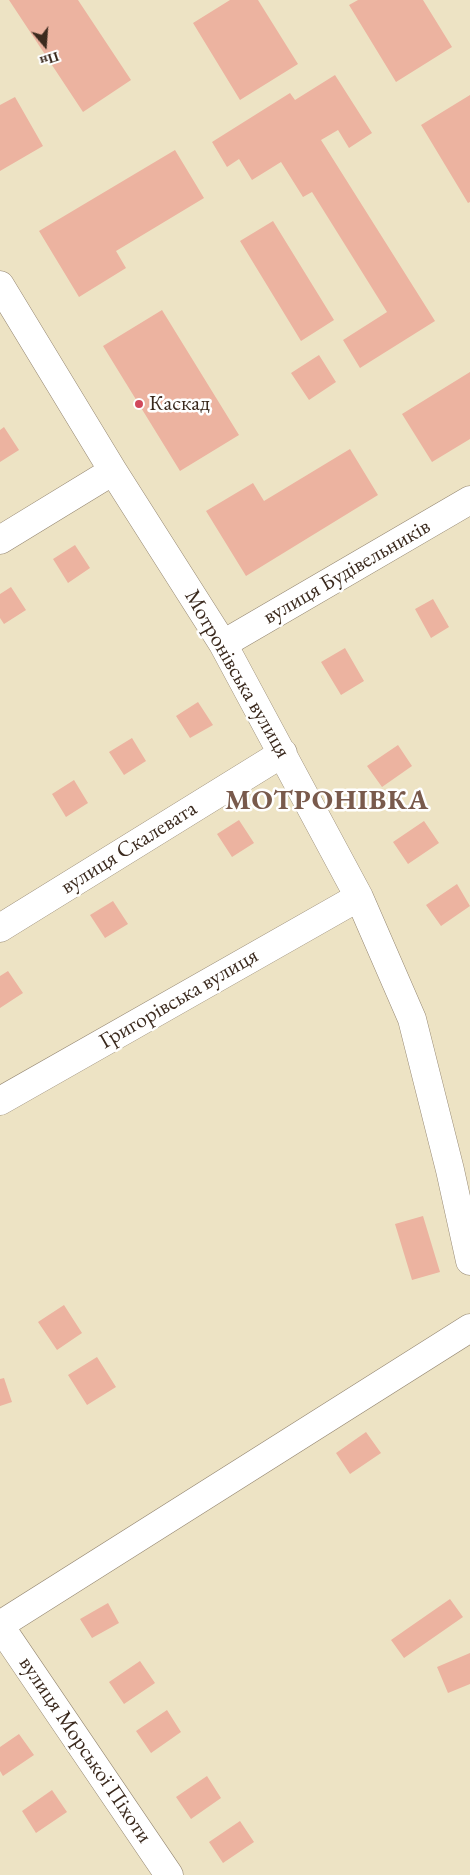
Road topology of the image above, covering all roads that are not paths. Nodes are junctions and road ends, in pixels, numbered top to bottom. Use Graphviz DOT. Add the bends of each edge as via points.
graph roads {
  1 [pos="0,286"];
  2 [pos="113,471"];
  3 [pos="470,500"];
  4 [pos="0,540"];
  5 [pos="223,644"];
  6 [pos="283,754"];
  7 [pos="359,897"];
  8 [pos="0,928"];
  9 [pos="0,1101"];
  10 [pos="470,1261"];
  11 [pos="470,1328"];
  12 [pos="0,1625"];
  13 [pos="169,1875"];
  1 -- 2 [label="street, Мотронівська вулиця"];
  2 -- 4 [label="street"];
  2 -- 5 [label="street, Мотронівська вулиця"];
  3 -- 5 [label="street, вулиця Будівельників"];
  5 -- 6 [label="street, Мотронівська вулиця"];
  6 -- 7 [label="street, Мотронівська вулиця"];
  6 -- 8 [label="street, вулиця Скалевата"];
  7 -- 9 [label="street, Григорівська вулиця"];
  7 -- 10 [label="street, Мотронівська вулиця" via="412,1019"];
  11 -- 12 [label="street"];
  12 -- 13 [label="street, вулиця Морської Піхоти"];
}
